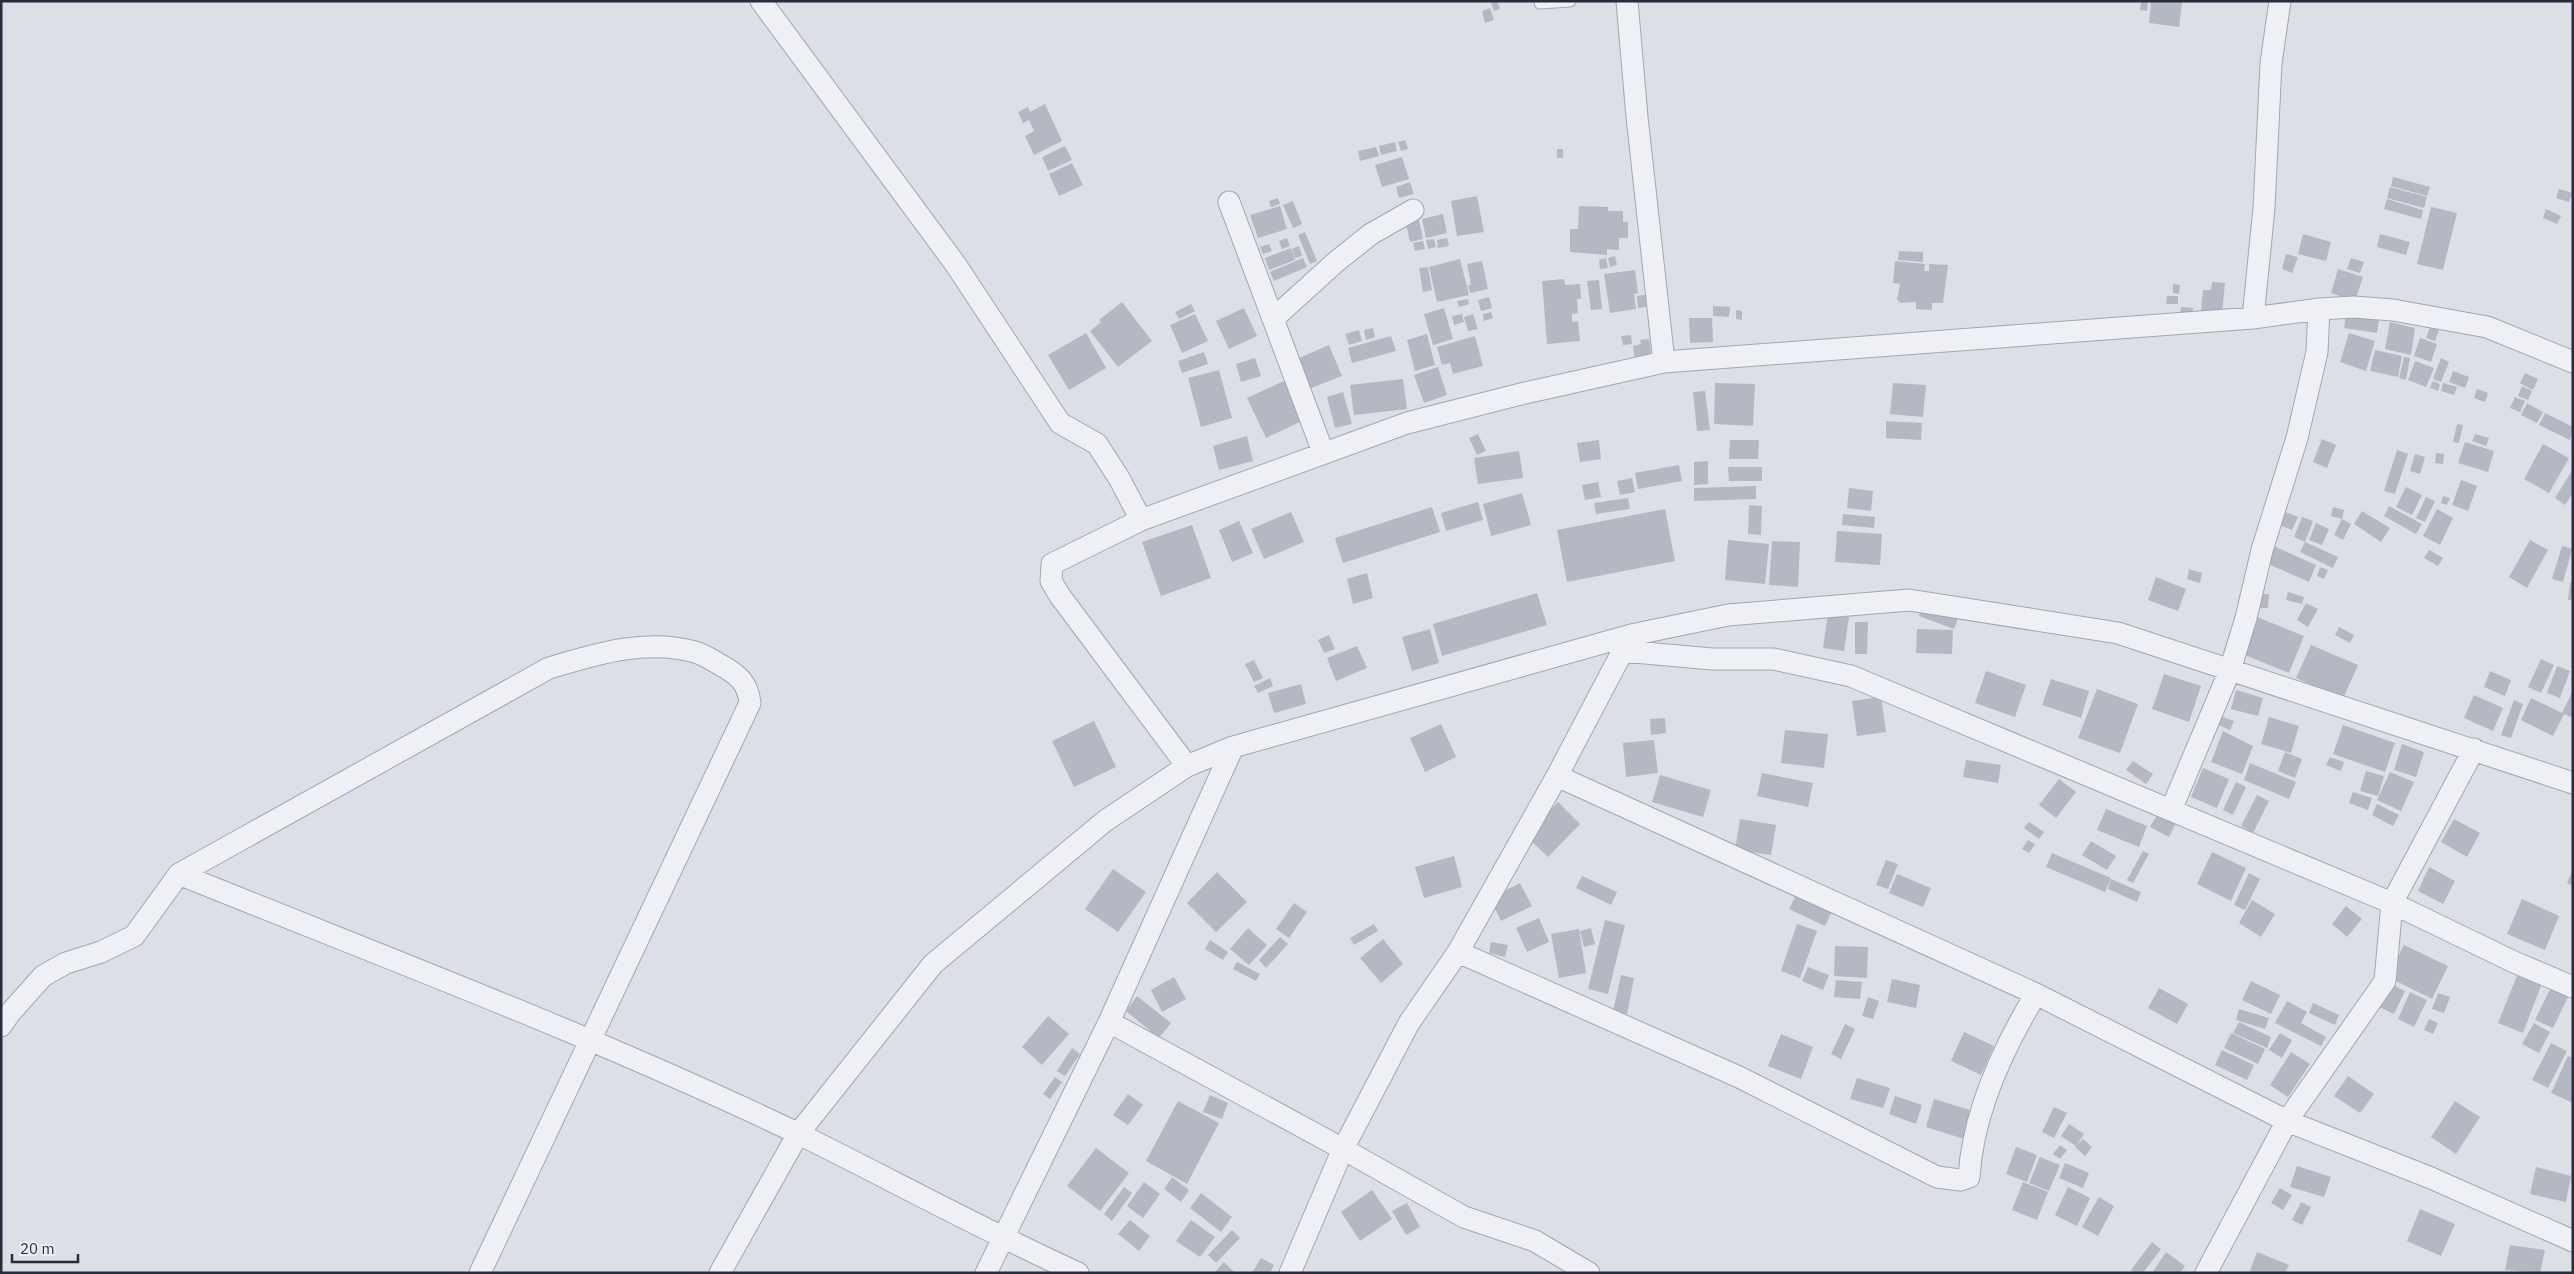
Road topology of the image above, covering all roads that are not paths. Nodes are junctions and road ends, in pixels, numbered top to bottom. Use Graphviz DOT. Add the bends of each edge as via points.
graph roads {
  1 [pos="761,1"];
  2 [pos="1570,1"];
  3 [pos="1627,1"];
  4 [pos="2280,1"];
  5 [pos="1540,3"];
  6 [pos="1229,202"];
  7 [pos="1413,210"];
  8 [pos="2319,309"];
  9 [pos="1274,318"];
  10 [pos="2253,318"];
  11 [pos="1664,362"];
  12 [pos="2573,362"];
  13 [pos="1323,452"];
  14 [pos="1141,520"];
  15 [pos="1627,643"];
  16 [pos="2230,670"];
  17 [pos="1233,747"];
  18 [pos="2474,749"];
  19 [pos="1187,766"];
  20 [pos="1557,776"];
  21 [pos="2573,783"];
  22 [pos="2171,810"];
  23 [pos="179,874"];
  24 [pos="2392,902"];
  25 [pos="1458,952"];
  26 [pos="2573,987"];
  27 [pos="2036,994"];
  28 [pos="1109,1022"];
  29 [pos="1,1026"];
  30 [pos="590,1040"];
  31 [pos="2287,1121"];
  32 [pos="798,1134"];
  33 [pos="1344,1149"];
  34 [pos="1001,1238"];
  35 [pos="2573,1241"];
  36 [pos="480,1273"];
  37 [pos="720,1273"];
  38 [pos="986,1273"];
  39 [pos="1078,1273"];
  40 [pos="1290,1273"];
  41 [pos="1589,1273"];
  42 [pos="2206,1273"];
  1 -- 14 [label="street" via="956,265 1060,423 1097,444"];
  2 -- 5 [label="lane"];
  3 -- 11 [label="street"];
  4 -- 10 [label="street" via="2272,63 2264,208"];
  6 -- 9 [label="street"];
  7 -- 9 [label="street" via="1371,234"];
  8 -- 10 [label="street"];
  8 -- 12 [label="street" via="2393,310 2487,327"];
  8 -- 16 [label="street" via="2317,352 2297,438 2262,550"];
  9 -- 13 [label="street"];
  10 -- 11 [label="street"];
  11 -- 13 [label="street" via="1407,423"];
  13 -- 14 [label="street"];
  14 -- 19 [label="street" via="1052,564 1051,581"];
  15 -- 16 [label="street" via="1728,616 1909,600 2118,634"];
  15 -- 17 [label="street"];
  15 -- 20 [label="street"];
  15 -- 22 [label="street" via="1712,659 1773,659 1851,676"];
  16 -- 18 [label="street"];
  16 -- 22 [label="street"];
  17 -- 19 [label="street"];
  17 -- 28 [label="street"];
  18 -- 21 [label="street"];
  18 -- 24 [label="street"];
  19 -- 32 [label="street" via="1105,821 933,964"];
  20 -- 25 [label="street"];
  20 -- 27 [label="street"];
  22 -- 24 [label="street"];
  23 -- 29 [label="street" via="134,936 101,952 66,963 43,976"];
  23 -- 30 [label="street"];
  23 -- 30 [label="street" via="549,668 615,650 654,646 696,652 742,680 749,691 750,704"];
  24 -- 26 [label="street"];
  24 -- 31 [label="street" via="2385,981"];
  25 -- 27 [label="street" via="1740,1076 1937,1177 1960,1180 1969,1176 1970,1151 2009,1038"];
  25 -- 33 [label="street" via="1409,1023"];
  27 -- 31 [label="street"];
  28 -- 33 [label="street"];
  28 -- 34 [label="street"];
  30 -- 32 [label="street"];
  30 -- 36 [label="street"];
  31 -- 35 [label="street" via="2430,1178"];
  31 -- 42 [label="street"];
  32 -- 34 [label="street"];
  32 -- 37 [label="street"];
  33 -- 40 [label="street"];
  33 -- 41 [label="street" via="1464,1217 1535,1241"];
  34 -- 38 [label="street"];
  34 -- 39 [label="street"];
}
